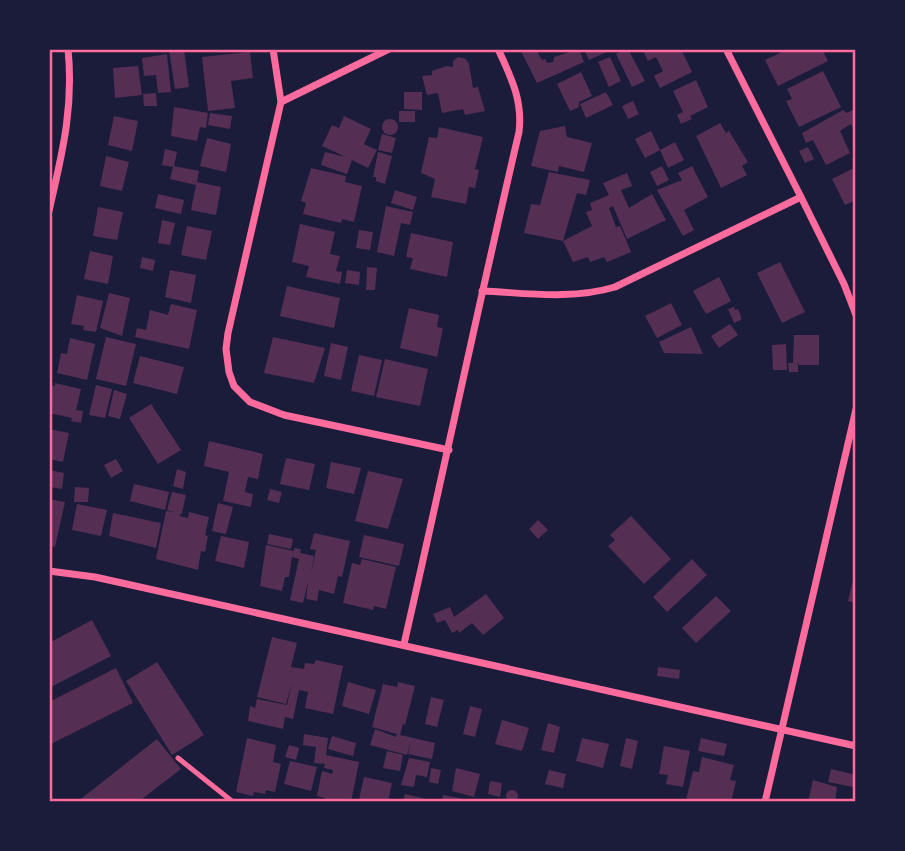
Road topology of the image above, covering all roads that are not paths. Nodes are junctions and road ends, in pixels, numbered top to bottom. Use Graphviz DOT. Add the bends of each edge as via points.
graph roads {
  1 [pos="68,49"];
  2 [pos="273,49"];
  3 [pos="389,49"];
  4 [pos="498,49"];
  5 [pos="726,49"];
  6 [pos="281,102"];
  7 [pos="801,197"];
  8 [pos="49,211"];
  9 [pos="482,291"];
  10 [pos="856,315"];
  11 [pos="856,409"];
  12 [pos="449,450"];
  13 [pos="49,571"];
  14 [pos="404,645"];
  15 [pos="781,731"];
  16 [pos="856,746"];
  17 [pos="178,758"];
  18 [pos="233,802"];
  19 [pos="765,802"];
  1 -- 8 [label="street" via="69,122"];
  2 -- 6 [label="street"];
  3 -- 6 [label="street"];
  4 -- 9 [label="street" via="519,99 521,116"];
  5 -- 7 [label="street"];
  6 -- 12 [label="street" via="228,333 226,361 234,386 250,402 284,415"];
  7 -- 9 [label="street" via="590,295"];
  7 -- 10 [label="street"];
  9 -- 12 [label="street"];
  11 -- 15 [label="street"];
  12 -- 14 [label="street"];
  13 -- 14 [label="street" via="95,577"];
  14 -- 15 [label="street"];
  15 -- 16 [label="street"];
  15 -- 19 [label="street"];
  17 -- 18 [label="lane"];
}
